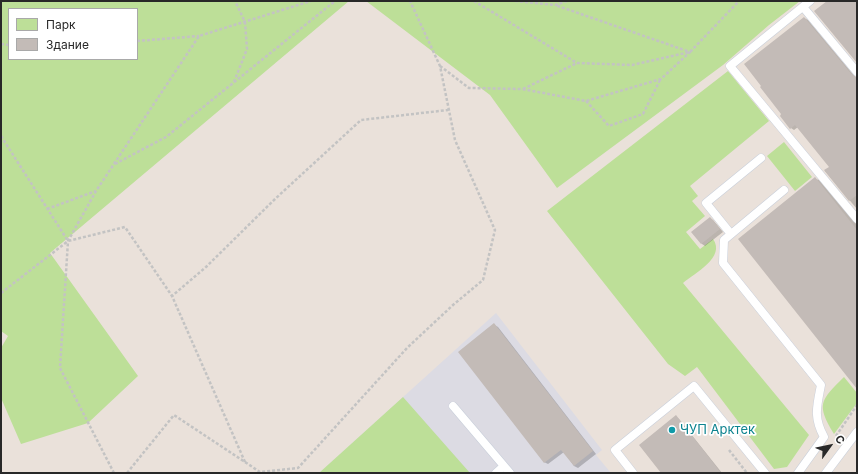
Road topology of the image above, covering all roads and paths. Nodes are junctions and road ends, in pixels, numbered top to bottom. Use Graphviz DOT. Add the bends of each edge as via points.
graph roads {
  1 [pos="235,1"];
  2 [pos="311,1"];
  3 [pos="335,1"];
  4 [pos="410,1"];
  5 [pos="474,1"];
  6 [pos="515,1"];
  7 [pos="567,1"];
  8 [pos="739,1"];
  9 [pos="810,1"];
  10 [pos="555,5"];
  11 [pos="802,7"];
  12 [pos="245,22"];
  13 [pos="199,36"];
  14 [pos="138,41"];
  15 [pos="690,52"];
  16 [pos="578,63"];
  17 [pos="440,66"];
  18 [pos="857,72"];
  19 [pos="661,79"];
  20 [pos="234,82"];
  21 [pos="522,89"];
  22 [pos="586,101"];
  23 [pos="448,110"];
  24 [pos="1,136"];
  25 [pos="761,158"];
  26 [pos="115,164"];
  27 [pos="784,190"];
  28 [pos="96,191"];
  29 [pos="48,209"];
  30 [pos="857,220"];
  31 [pos="731,234"];
  32 [pos="68,241"];
  33 [pos="1,293"];
  34 [pos="172,296"];
  35 [pos="453,406"];
  36 [pos="857,432"];
  37 [pos="245,462"];
  38 [pos="504,466"];
  39 [pos="114,473"];
  40 [pos="127,473"];
  41 [pos="496,473"];
  42 [pos="510,473"];
  43 [pos="633,473"];
  44 [pos="765,473"];
  45 [pos="798,473"];
  46 [pos="826,473"];
  1 -- 12 [label="path"];
  2 -- 12 [label="path"];
  3 -- 20 [label="path"];
  4 -- 17 [label="path"];
  5 -- 16 [label="path"];
  6 -- 10 [label="path"];
  7 -- 10 [label="path"];
  8 -- 15 [label="path"];
  9 -- 11 [label="lane"];
  10 -- 15 [label="path"];
  11 -- 18 [label="lane"];
  11 -- 30 [label="lane" via="730,66"];
  12 -- 13 [label="path"];
  12 -- 20 [label="path" via="247,49"];
  13 -- 14 [label="path"];
  13 -- 26 [label="path"];
  15 -- 16 [label="path" via="632,65"];
  15 -- 19 [label="path"];
  16 -- 21 [label="path"];
  17 -- 21 [label="path" via="469,88"];
  17 -- 23 [label="path"];
  19 -- 22 [label="path"];
  19 -- 22 [label="path" via="643,114 609,126"];
  20 -- 26 [label="path" via="166,137"];
  21 -- 22 [label="path"];
  23 -- 34 [label="path" via="361,120"];
  23 -- 37 [label="path" via="455,140 495,230 483,280 407,348 298,468 260,472"];
  24 -- 29 [label="path"];
  25 -- 31 [label="lane" via="706,203"];
  26 -- 28 [label="path"];
  27 -- 31 [label="lane"];
  28 -- 29 [label="path"];
  28 -- 32 [label="path"];
  29 -- 32 [label="path"];
  31 -- 45 [label="lane" via="724,240 722,263 821,385 816,414 824,437"];
  32 -- 33 [label="path"];
  32 -- 34 [label="path" via="124,226"];
  32 -- 39 [label="path" via="60,368"];
  34 -- 37 [label="path"];
  35 -- 38 [label="lane"];
  36 -- 46 [label="lane"];
  37 -- 40 [label="path" via="174,415"];
  38 -- 41 [label="lane"];
  38 -- 42 [label="lane"];
  43 -- 44 [label="lane" via="615,450 694,386"];
}
